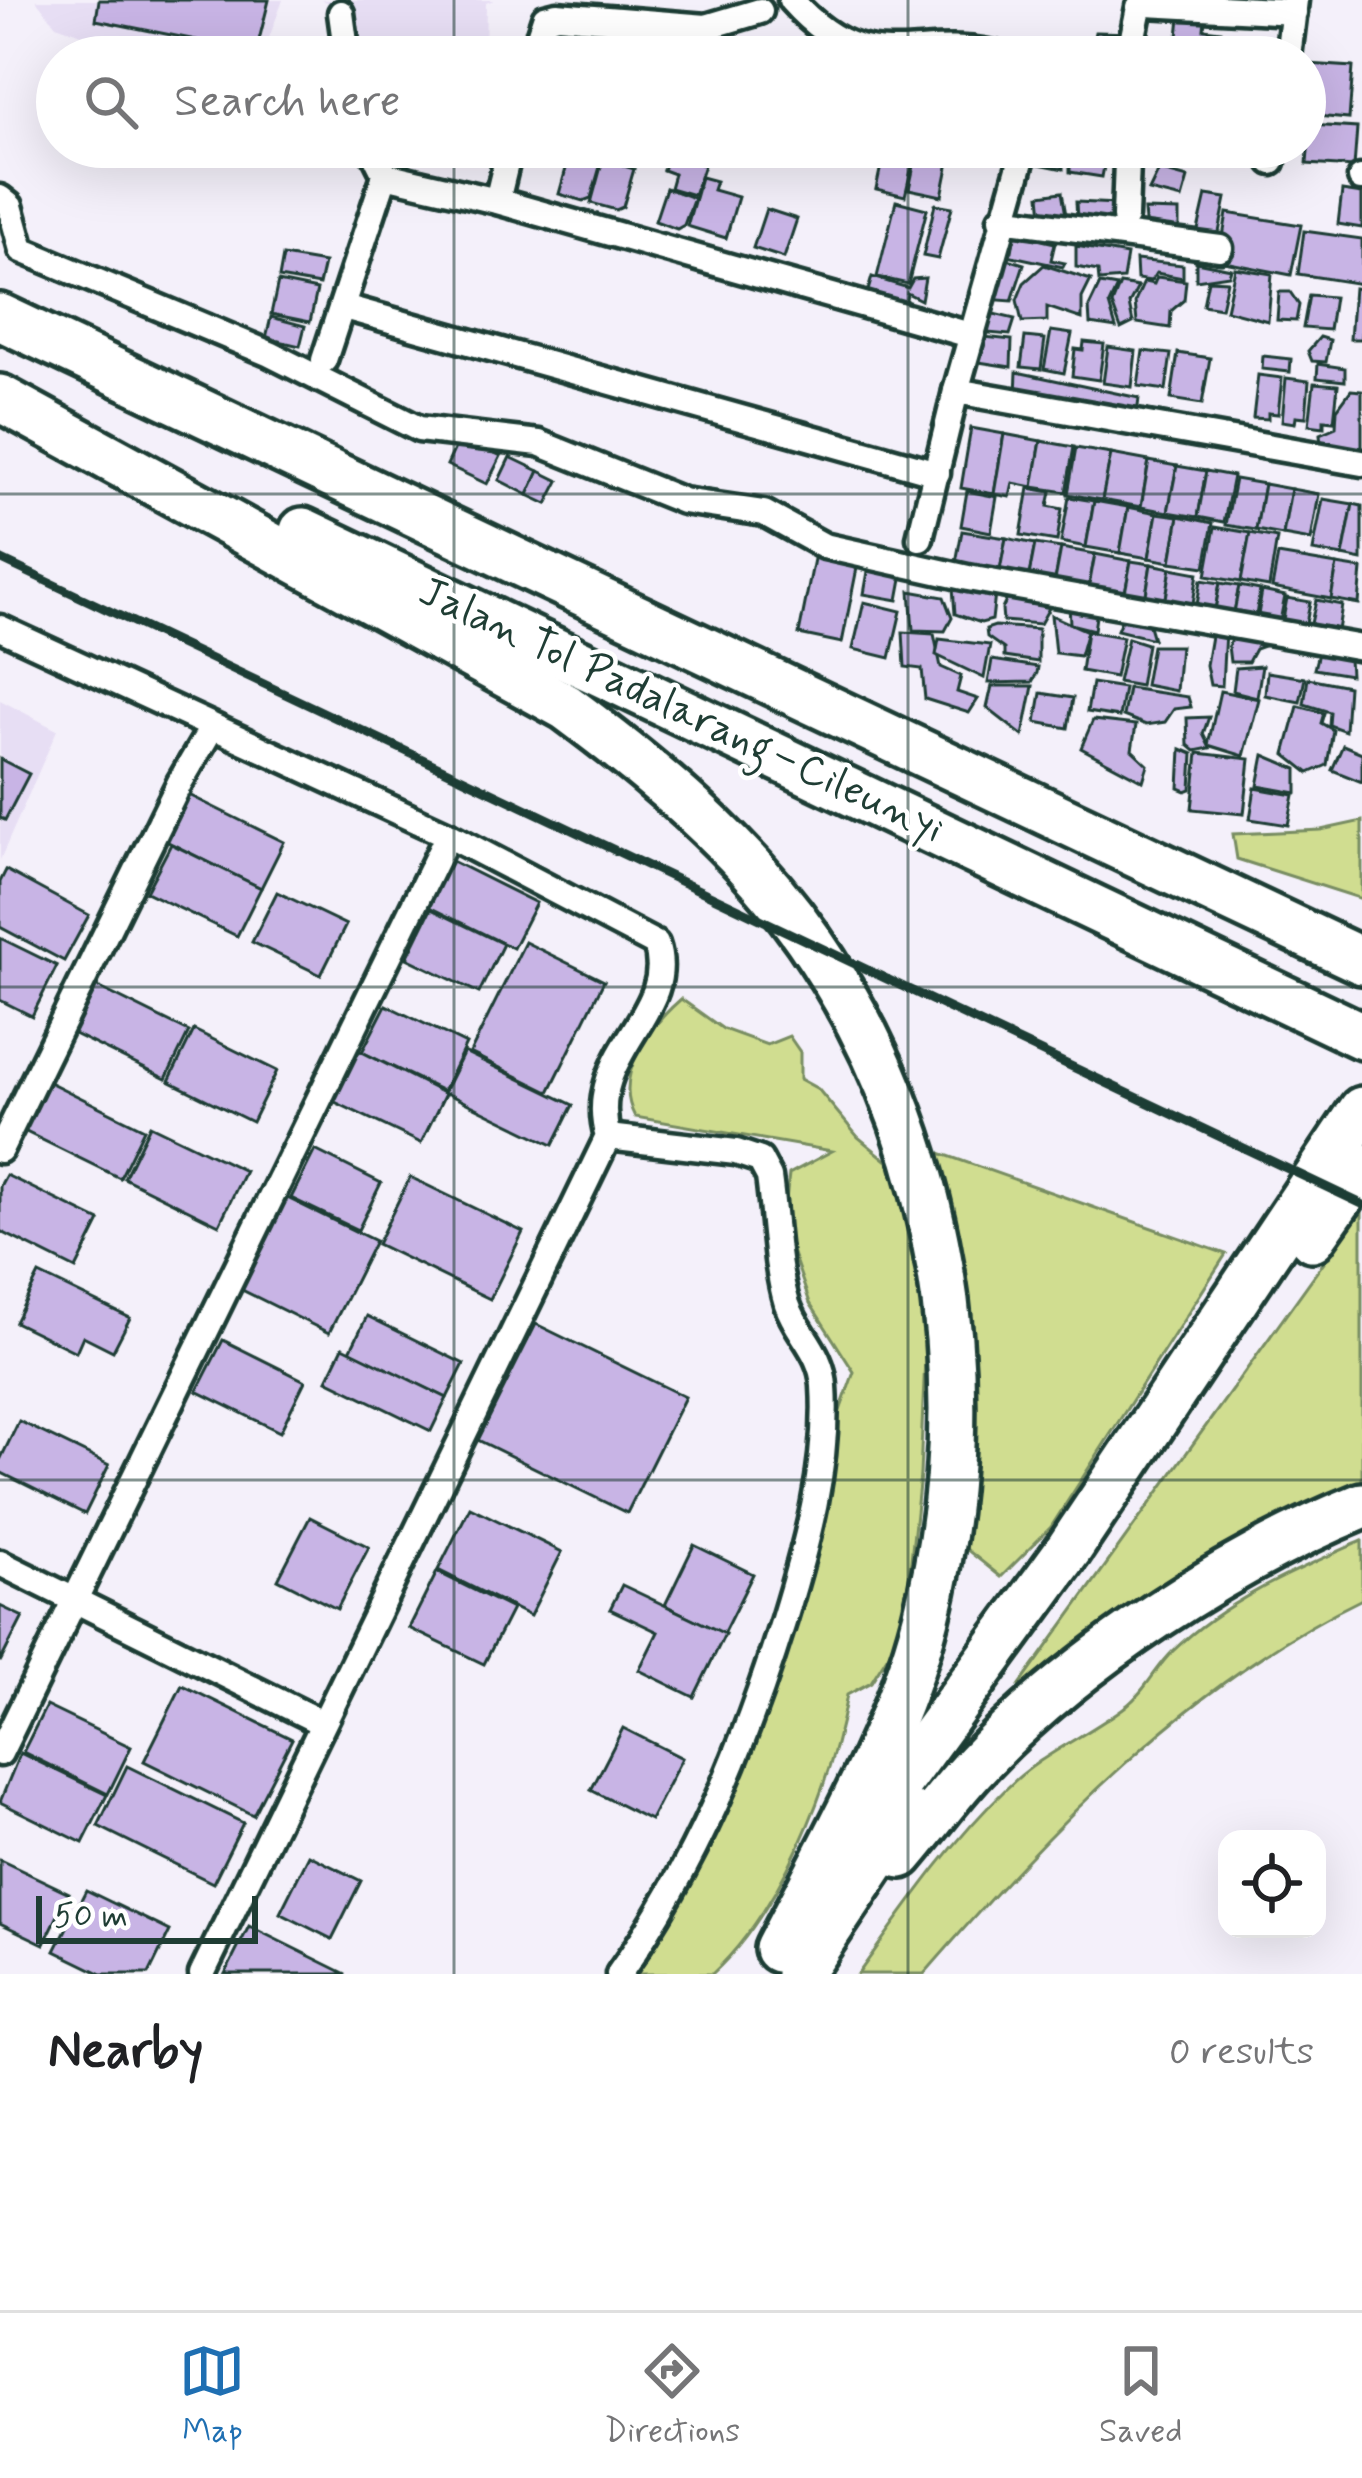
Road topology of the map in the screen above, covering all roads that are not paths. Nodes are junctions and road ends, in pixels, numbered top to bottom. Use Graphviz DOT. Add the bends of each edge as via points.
graph roads {
  1 [pos="790,0"];
  2 [pos="755,5"];
  3 [pos="1294,6"];
  4 [pos="340,14"];
  5 [pos="344,36"];
  6 [pos="538,36"];
  7 [pos="825,36"];
  8 [pos="1134,36"];
  9 [pos="1290,36"];
  10 [pos="382,168"];
  11 [pos="505,168"];
  12 [pos="1018,168"];
  13 [pos="1127,168"];
  14 [pos="386,175"];
  15 [pos="0,198"];
  16 [pos="496,201"];
  17 [pos="1125,217"];
  18 [pos="1001,219"];
  19 [pos="1220,248"];
  20 [pos="344,307"];
  21 [pos="0,317"];
  22 [pos="970,335"];
  23 [pos="324,360"];
  24 [pos="0,387"];
  25 [pos="956,391"];
  26 [pos="0,398"];
  27 [pos="1362,463"];
  28 [pos="938,473"];
  29 [pos="920,538"];
  30 [pos="0,628"];
  31 [pos="1362,648"];
  32 [pos="211,729"];
  33 [pos="448,835"];
  34 [pos="1362,961"];
  35 [pos="1362,1036"];
  36 [pos="1358,1135"];
  37 [pos="608,1137"];
  38 [pos="0,1150"];
  39 [pos="1362,1506"];
  40 [pos="0,1563"];
  41 [pos="75,1598"];
  42 [pos="322,1724"];
  43 [pos="0,1753"];
  44 [pos="785,1968"];
  45 [pos="202,1974"];
  46 [pos="619,1974"];
  1 -- 2 [label="street" via="772,13"];
  1 -- 7 [label="street"];
  2 -- 6 [label="street" via="706,27 557,15 544,18"];
  3 -- 8 [label="street" via="1146,4"];
  3 -- 9 [label="street"];
  4 -- 5 [label="street"];
  10 -- 14 [label="street"];
  11 -- 16 [label="street"];
  12 -- 18 [label="street"];
  13 -- 17 [label="street"];
  14 -- 16 [label="street"];
  14 -- 20 [label="street"];
  15 -- 31 [label="street" via="10,206 22,250 270,354 419,429 539,443 683,501 764,513 824,546"];
  16 -- 22 [label="street"];
  18 -- 19 [label="street"];
  18 -- 22 [label="street"];
  20 -- 23 [label="street"];
  20 -- 28 [label="street"];
  21 -- 34 [label="highway, Jalan Tol Padalarang–Cileunyi"];
  22 -- 25 [label="street"];
  24 -- 35 [label="highway, Jalan Tol Padalarang–Cileunyi"];
  25 -- 27 [label="street"];
  25 -- 28 [label="street"];
  26 -- 44 [label="highway" via="566,707 746,864 807,938 864,1033 935,1227 952,1403 950,1468 926,1618 904,1689"];
  28 -- 29 [label="street"];
  30 -- 32 [label="street"];
  32 -- 33 [label="street"];
  32 -- 38 [label="street"];
  33 -- 37 [label="street" via="656,944 664,964 659,988 611,1066 602,1096"];
  33 -- 41 [label="street"];
  36 -- 44 [label="highway"];
  37 -- 42 [label="street"];
  37 -- 46 [label="street" via="760,1160 786,1299 824,1383 809,1529 754,1718 723,1798"];
  39 -- 44 [label="highway" via="1229,1569 1109,1650 979,1762"];
  40 -- 41 [label="street"];
  41 -- 42 [label="street"];
  41 -- 43 [label="street"];
  42 -- 45 [label="street"];
}
